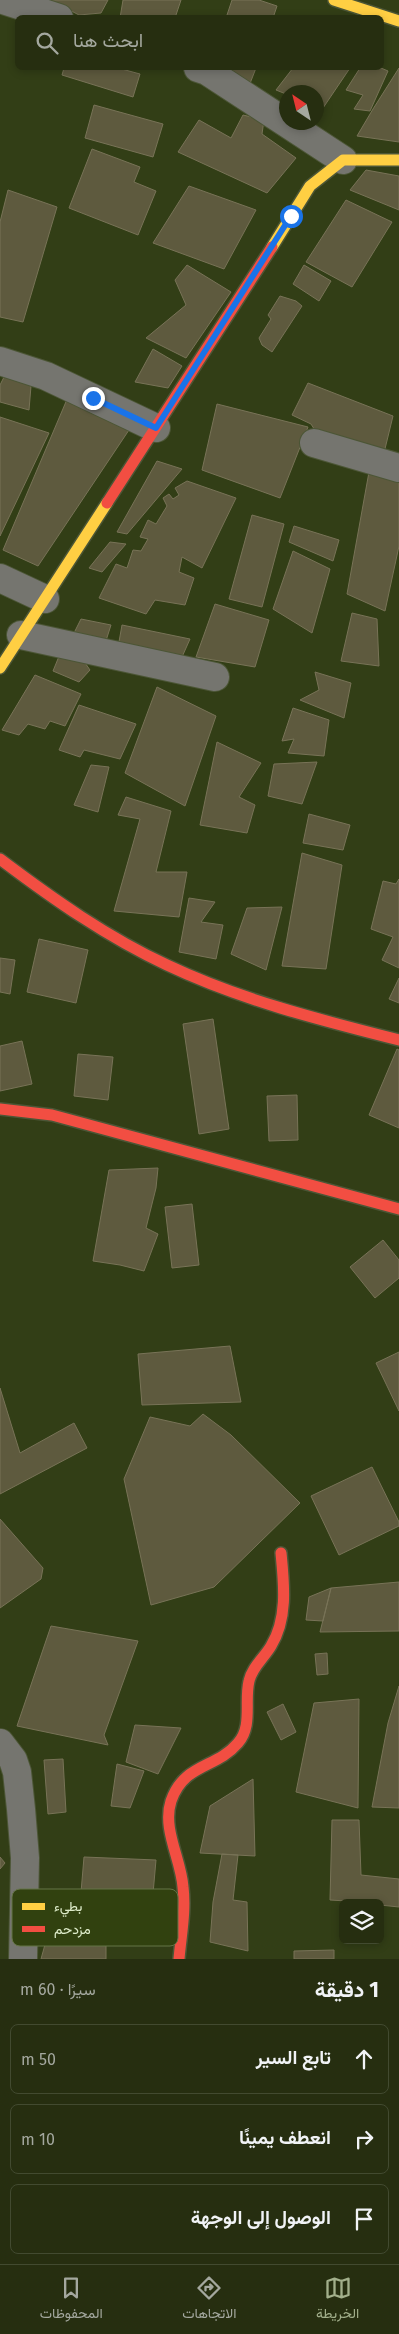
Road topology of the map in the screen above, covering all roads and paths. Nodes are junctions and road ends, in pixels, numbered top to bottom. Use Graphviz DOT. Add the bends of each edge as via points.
graph roads {
  1 [pos="3,0"];
  2 [pos="334,0"];
  3 [pos="50,15"];
  4 [pos="380,15"];
  5 [pos="384,16"];
  6 [pos="399,21"];
  7 [pos="204,70"];
  8 [pos="343,160"];
  9 [pos="399,160"];
  10 [pos="0,361"];
  11 [pos="156,428"];
  12 [pos="314,443"];
  13 [pos="399,468"];
  14 [pos="0,578"];
  15 [pos="45,599"];
  16 [pos="22,635"];
  17 [pos="0,668"];
  18 [pos="215,677"];
  19 [pos="0,859"];
  20 [pos="399,1040"];
  21 [pos="0,1109"];
  22 [pos="399,1209"];
  23 [pos="281,1553"];
  24 [pos="0,1743"];
  25 [pos="24,1889"];
  26 [pos="23,1946"];
  27 [pos="23,1959"];
  28 [pos="179,1959"];
  1 -- 3 [label="street"];
  2 -- 4 [label="street"];
  5 -- 6 [label="street"];
  7 -- 8 [label="street"];
  8 -- 9 [label="street"];
  8 -- 11 [label="street" via="310,186"];
  10 -- 11 [label="street" via="46,376"];
  11 -- 15 [label="street"];
  12 -- 13 [label="street"];
  14 -- 15 [label="street"];
  15 -- 16 [label="street"];
  16 -- 17 [label="street"];
  16 -- 18 [label="street"];
  19 -- 20 [label="street" via="79,916 189,976 282,1008"];
  21 -- 22 [label="street" via="52,1115"];
  23 -- 28 [label="street" via="284,1582 279,1629 249,1680 245,1736 226,1754 186,1775 169,1809 170,1835 179,1862 184,1898"];
  24 -- 25 [label="street" via="17,1772 25,1858"];
  26 -- 27 [label="street"];
}
